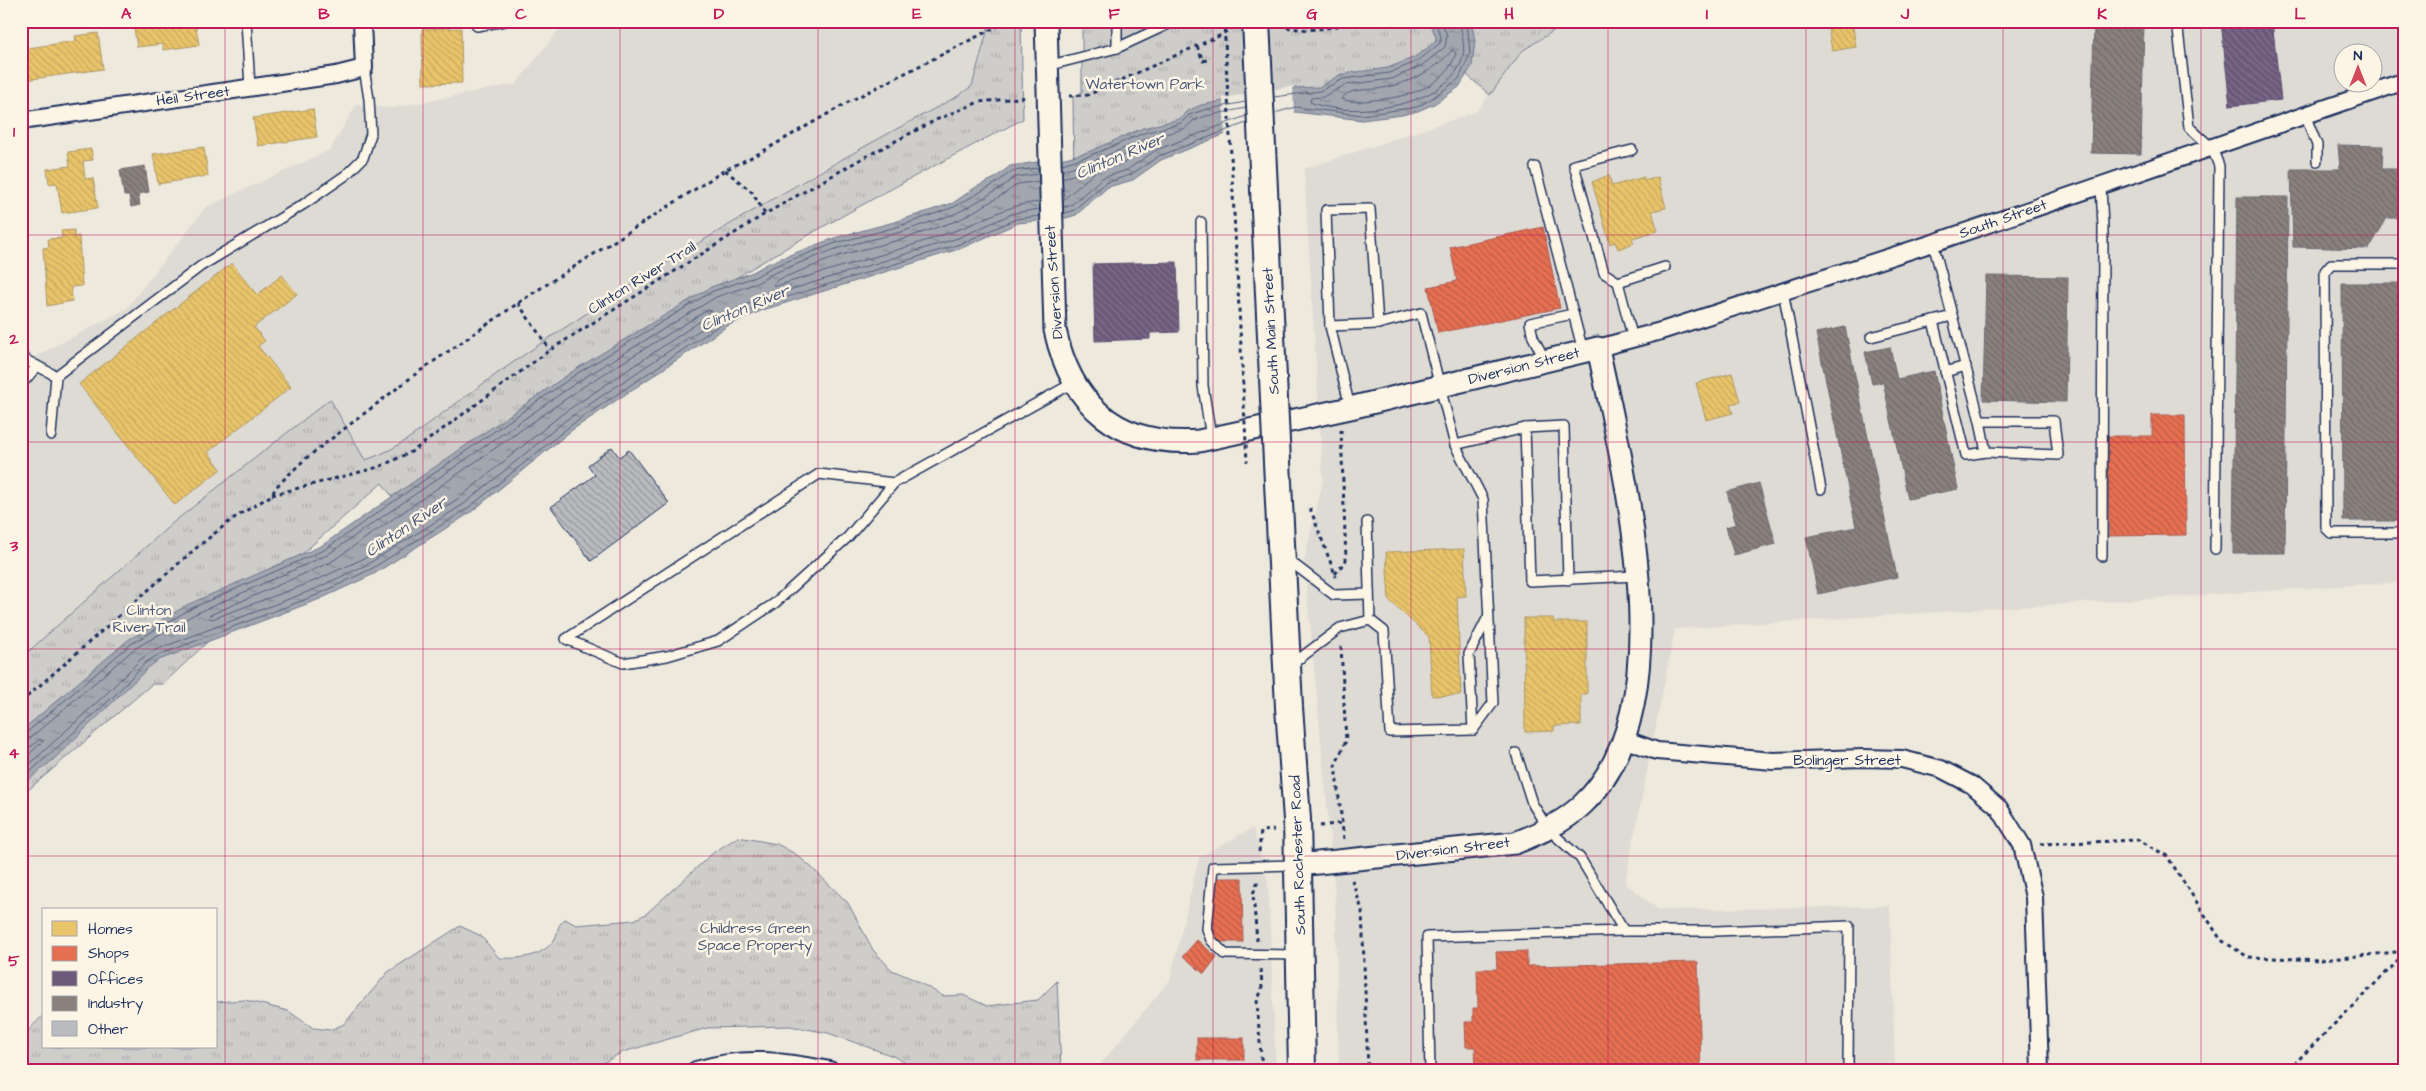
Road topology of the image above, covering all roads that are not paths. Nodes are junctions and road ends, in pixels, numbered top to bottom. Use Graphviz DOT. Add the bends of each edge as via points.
graph roads {
  1 [pos="246,21"];
  2 [pos="362,21"];
  3 [pos="505,21"];
  4 [pos="1046,21"];
  5 [pos="1117,21"];
  6 [pos="1175,21"];
  7 [pos="2177,21"];
  8 [pos="1264,22"];
  9 [pos="477,26"];
  10 [pos="1117,48"];
  11 [pos="1047,66"];
  12 [pos="364,68"];
  13 [pos="2405,81"];
  14 [pos="250,87"];
  15 [pos="2305,115"];
  16 [pos="21,121"];
  17 [pos="2212,148"];
  18 [pos="1632,150"];
  19 [pos="2317,161"];
  20 [pos="1535,168"];
  21 [pos="2101,186"];
  22 [pos="1201,222"];
  23 [pos="1932,243"];
  24 [pos="2405,264"];
  25 [pos="1665,267"];
  26 [pos="1618,282"];
  27 [pos="1783,291"];
  28 [pos="1573,314"];
  29 [pos="1952,316"];
  30 [pos="1933,321"];
  31 [pos="1378,324"];
  32 [pos="1330,326"];
  33 [pos="1871,336"];
  34 [pos="1633,339"];
  35 [pos="1590,350"];
  36 [pos="21,354"];
  37 [pos="1546,361"];
  38 [pos="37,366"];
  39 [pos="1966,366"];
  40 [pos="1945,372"];
  41 [pos="56,376"];
  42 [pos="1073,383"];
  43 [pos="21,385"];
  44 [pos="1439,387"];
  45 [pos="1350,408"];
  46 [pos="1980,421"];
  47 [pos="1525,428"];
  48 [pos="51,436"];
  49 [pos="1211,438"];
  50 [pos="1455,444"];
  51 [pos="1986,452"];
  52 [pos="894,483"];
  53 [pos="1821,489"];
  54 [pos="1367,522"];
  55 [pos="2405,533"];
  56 [pos="2215,549"];
  57 [pos="1282,556"];
  58 [pos="2102,556"];
  59 [pos="1638,576"];
  60 [pos="1568,580"];
  61 [pos="1369,594"];
  62 [pos="1488,616"];
  63 [pos="1370,620"];
  64 [pos="1286,640"];
  65 [pos="1287,669"];
  66 [pos="1473,730"];
  67 [pos="1623,739"];
  68 [pos="1516,753"];
  69 [pos="1548,829"];
  70 [pos="1298,865"];
  71 [pos="1624,931"];
  72 [pos="1301,955"];
  73 [pos="696,1070"];
  74 [pos="830,1070"];
  75 [pos="1302,1070"];
  76 [pos="1430,1070"];
  77 [pos="1848,1070"];
  78 [pos="2040,1070"];
  1 -- 14 [label="lane"];
  2 -- 12 [label="street"];
  3 -- 9 [label="lane"];
  4 -- 11 [label="street, Diversion Street"];
  5 -- 10 [label="lane"];
  6 -- 10 [label="lane"];
  7 -- 17 [label="lane" via="2189,127"];
  8 -- 57 [label="main road, South Main Street, bridge"];
  10 -- 11 [label="lane"];
  11 -- 42 [label="street, Diversion Street" via="1055,330 1066,371"];
  12 -- 14 [label="street, Heil Street"];
  12 -- 41 [label="lane" via="372,134 363,158 346,175 304,204 201,266"];
  13 -- 15 [label="street, South Street"];
  14 -- 16 [label="street, Heil Street"];
  15 -- 17 [label="street, South Street"];
  15 -- 19 [label="lane" via="2317,145"];
  17 -- 21 [label="street, South Street"];
  17 -- 56 [label="lane" via="2219,166"];
  18 -- 26 [label="lane" via="1574,165 1604,273"];
  20 -- 28 [label="lane"];
  21 -- 23 [label="street, South Street"];
  21 -- 58 [label="lane"];
  22 -- 49 [label="lane" via="1203,386"];
  23 -- 27 [label="street, South Street"];
  23 -- 29 [label="lane"];
  24 -- 55 [label="lane" via="2331,264 2325,272 2325,281 2326,528 2331,533"];
  25 -- 26 [label="lane"];
  26 -- 34 [label="lane"];
  27 -- 34 [label="street, South Street"];
  27 -- 53 [label="lane"];
  28 -- 35 [label="lane"];
  28 -- 37 [label="lane" via="1530,323 1533,337"];
  29 -- 30 [label="lane"];
  29 -- 39 [label="lane"];
  30 -- 33 [label="lane"];
  30 -- 40 [label="lane"];
  31 -- 32 [label="lane"];
  31 -- 32 [label="lane" via="1370,209 1326,210"];
  31 -- 44 [label="lane" via="1420,313"];
  32 -- 45 [label="lane"];
  34 -- 35 [label="street, South Street"];
  35 -- 37 [label="street, Diversion Street"];
  35 -- 59 [label="street, Diversion Street" via="1622,468"];
  36 -- 38 [label="lane"];
  37 -- 44 [label="street, Diversion Street"];
  38 -- 41 [label="lane"];
  38 -- 43 [label="lane"];
  39 -- 40 [label="lane"];
  39 -- 46 [label="lane"];
  40 -- 51 [label="lane" via="1966,455"];
  41 -- 48 [label="lane"];
  42 -- 49 [label="street, Diversion Street" via="1093,408 1134,434 1179,442"];
  42 -- 52 [label="lane"];
  44 -- 45 [label="street, Diversion Street"];
  44 -- 50 [label="lane"];
  45 -- 49 [label="street, Diversion Street"];
  46 -- 51 [label="lane"];
  46 -- 51 [label="lane" via="2054,421 2058,455"];
  47 -- 50 [label="lane"];
  47 -- 60 [label="lane" via="1530,581"];
  47 -- 60 [label="lane" via="1564,426"];
  50 -- 62 [label="lane" via="1483,499"];
  52 -- 52 [label="lane" via="819,474 566,639 623,663 667,656 718,641 775,603 848,537"];
  54 -- 61 [label="lane"];
  57 -- 61 [label="lane" via="1334,596"];
  57 -- 64 [label="main road, South Main Street"];
  59 -- 60 [label="lane"];
  59 -- 67 [label="street, Diversion Street" via="1638,675"];
  61 -- 63 [label="lane"];
  62 -- 66 [label="lane" via="1469,654"];
  62 -- 66 [label="lane" via="1493,703"];
  63 -- 65 [label="lane" via="1340,628"];
  63 -- 66 [label="lane" via="1384,631 1390,732"];
  64 -- 65 [label="main road, South Rochester Road"];
  65 -- 70 [label="main road, South Rochester Road"];
  67 -- 69 [label="street, Diversion Street" via="1597,789 1583,804"];
  67 -- 78 [label="street, Bolinger Street" via="1657,751 1773,761 1902,759 1941,769 1972,785 1999,808 2022,845 2034,897"];
  68 -- 69 [label="lane" via="1532,803"];
  69 -- 70 [label="street, Diversion Street" via="1498,845"];
  69 -- 71 [label="lane" via="1580,858"];
  70 -- 72 [label="main road, South Rochester Road"];
  70 -- 72 [label="lane" via="1214,868 1206,929 1211,940 1225,954"];
  71 -- 76 [label="lane" via="1427,937"];
  71 -- 77 [label="lane" via="1849,926"];
  72 -- 75 [label="main road, South Rochester Road"];
  73 -- 74 [label="street" via="752,1059"];
}
